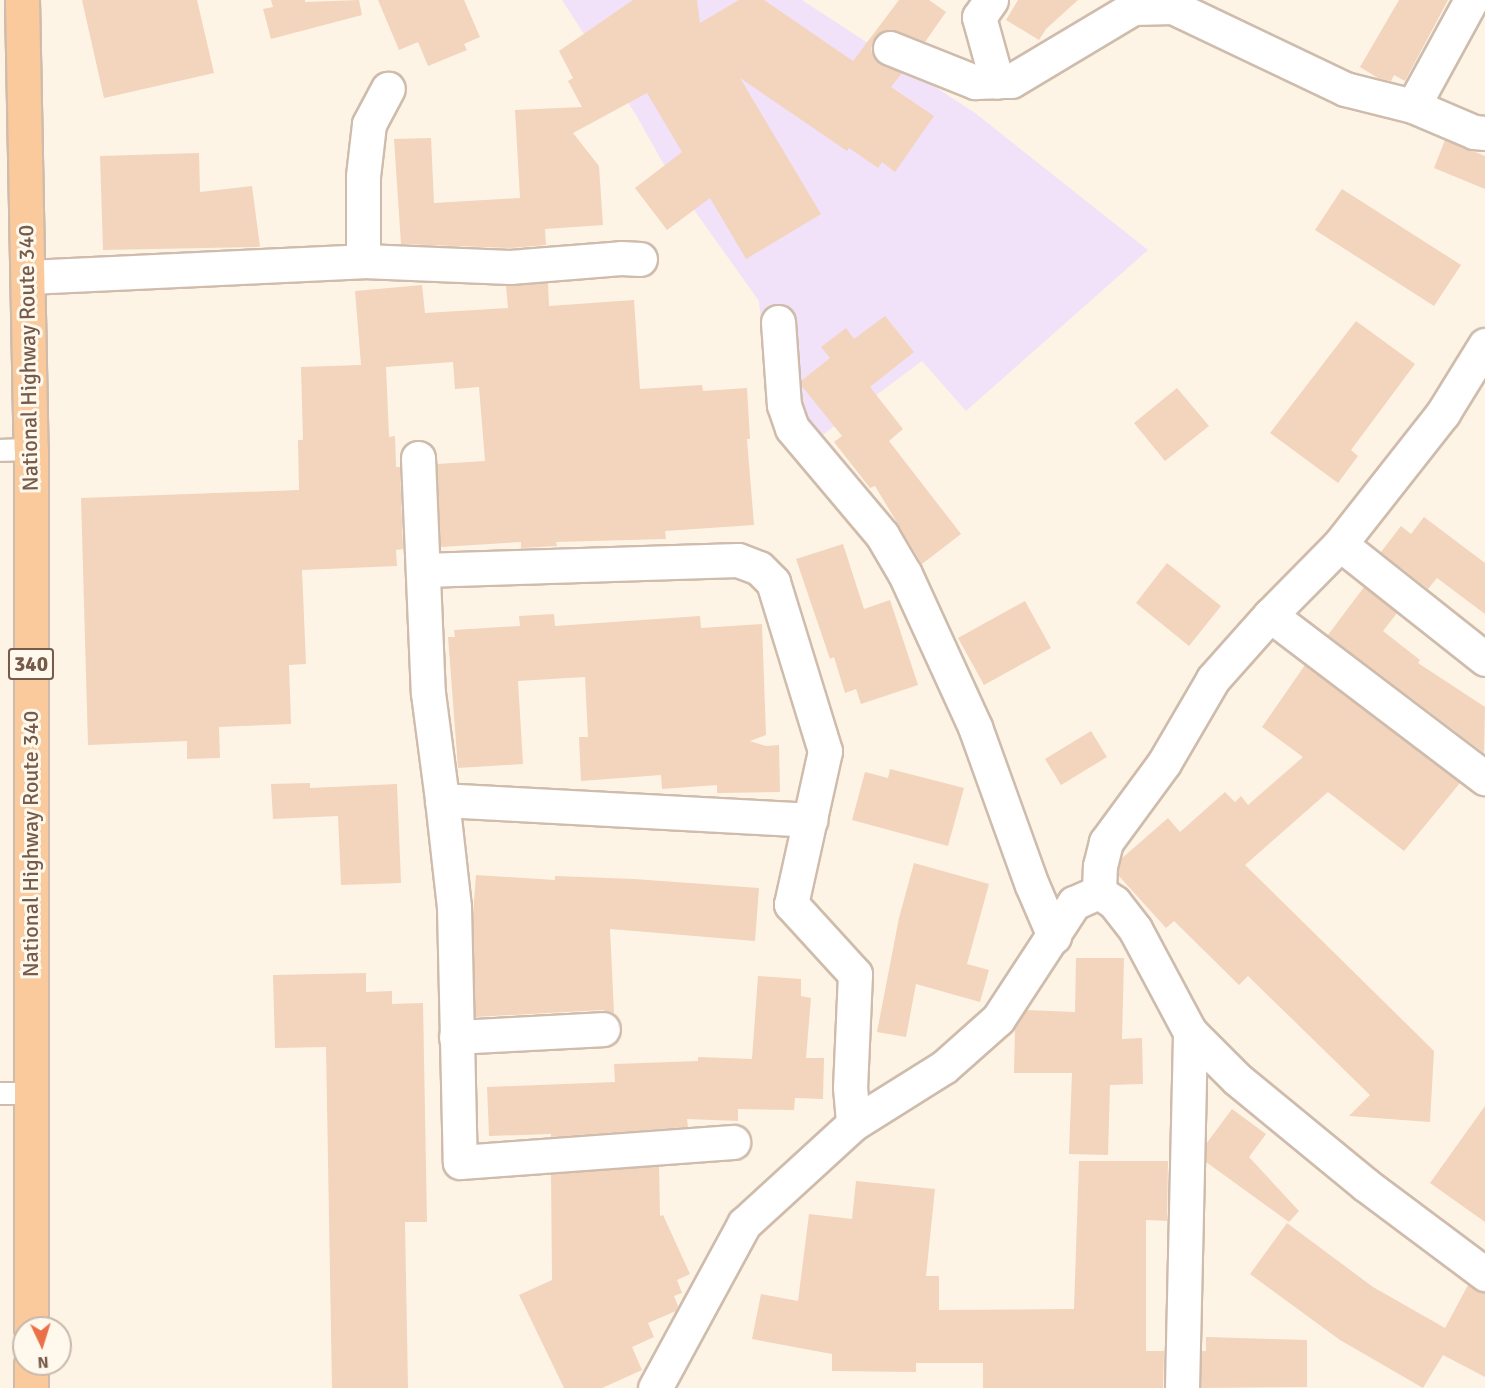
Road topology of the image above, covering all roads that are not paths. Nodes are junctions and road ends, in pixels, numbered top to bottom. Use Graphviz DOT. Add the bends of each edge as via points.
graph roads {
  1 [pos="22,0"];
  2 [pos="1472,0"];
  3 [pos="1175,4"];
  4 [pos="977,6"];
  5 [pos="890,48"];
  6 [pos="997,82"];
  7 [pos="388,88"];
  8 [pos="1413,106"];
  9 [pos="1485,133"];
  10 [pos="640,259"];
  11 [pos="363,261"];
  12 [pos="27,277"];
  13 [pos="778,322"];
  14 [pos="1485,345"];
  15 [pos="15,450"];
  16 [pos="418,458"];
  17 [pos="1340,544"];
  18 [pos="423,570"];
  19 [pos="1270,615"];
  20 [pos="1485,659"];
  21 [pos="1485,778"];
  22 [pos="442,800"];
  23 [pos="810,820"];
  24 [pos="1099,892"];
  25 [pos="1054,936"];
  26 [pos="603,1029"];
  27 [pos="1191,1032"];
  28 [pos="456,1037"];
  29 [pos="16,1093"];
  30 [pos="853,1124"];
  31 [pos="733,1143"];
  32 [pos="1485,1274"];
  33 [pos="31,1316"];
  34 [pos="655,1388"];
  35 [pos="1182,1388"];
  1 -- 12 [label="highway, National Highway Route 340 / 340"];
  2 -- 8 [label="street"];
  3 -- 6 [label="street" via="1133,8 1011,81"];
  3 -- 8 [label="street" via="1345,89"];
  4 -- 6 [label="street"];
  5 -- 6 [label="street" via="975,82"];
  7 -- 11 [label="street" via="369,124 363,176"];
  8 -- 9 [label="street"];
  10 -- 11 [label="street" via="510,267"];
  11 -- 12 [label="street"];
  12 -- 15 [label="highway, National Highway Route 340 / 340"];
  13 -- 25 [label="street" via="784,405 792,428 882,535 905,574 975,727"];
  14 -- 17 [label="street" via="1443,413"];
  15 -- 29 [label="highway, National Highway Route 340 / 340"];
  16 -- 18 [label="street"];
  17 -- 19 [label="street"];
  17 -- 20 [label="street"];
  18 -- 22 [label="street" via="428,693"];
  18 -- 23 [label="street" via="738,560 759,568 773,582 825,751"];
  19 -- 21 [label="street"];
  19 -- 24 [label="street" via="1212,679 1164,764 1106,842"];
  22 -- 23 [label="street"];
  22 -- 28 [label="street" via="454,908"];
  23 -- 30 [label="street" via="791,904 855,974 850,1087"];
  24 -- 25 [label="street" via="1074,903"];
  24 -- 27 [label="street" via="1114,902 1135,929"];
  25 -- 30 [label="street" via="998,1019 944,1067"];
  26 -- 28 [label="street"];
  27 -- 32 [label="street" via="1236,1079"];
  27 -- 35 [label="street"];
  28 -- 31 [label="street" via="460,1162"];
  29 -- 33 [label="highway, National Highway Route 340 / 340"];
  30 -- 34 [label="street" via="744,1224"];
}
